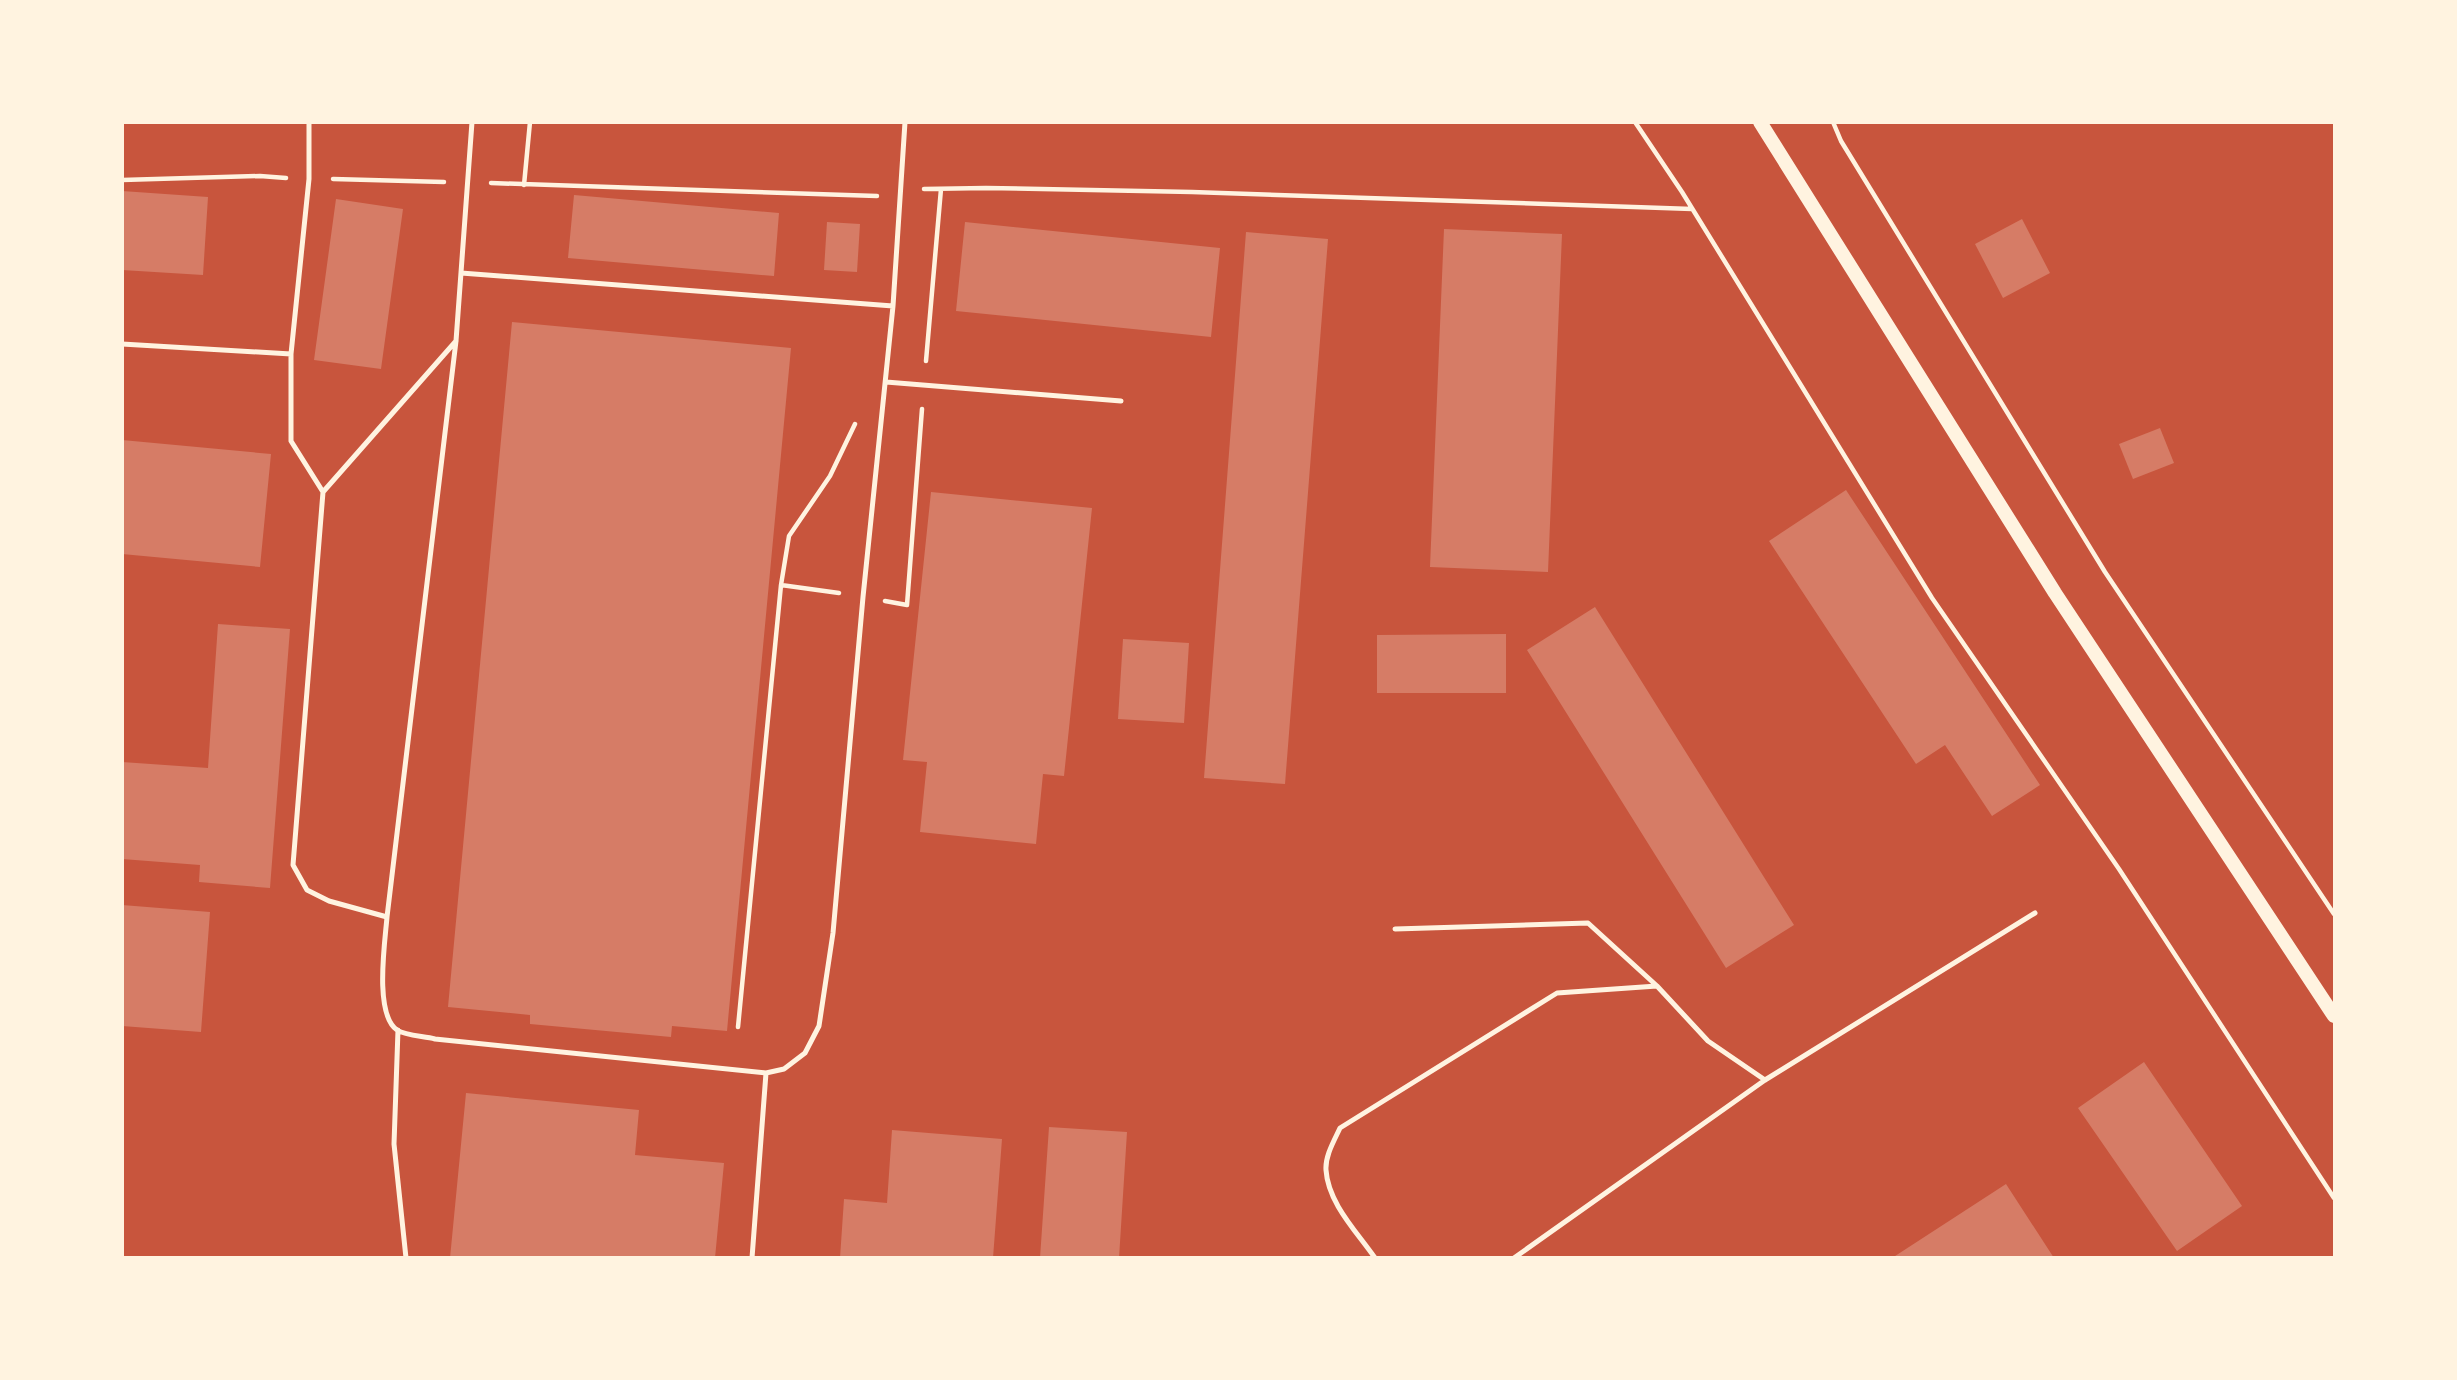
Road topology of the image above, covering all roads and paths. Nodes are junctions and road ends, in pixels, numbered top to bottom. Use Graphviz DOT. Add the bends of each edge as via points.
graph roads {
  1 [pos="309,122"];
  2 [pos="472,122"];
  3 [pos="530,122"];
  4 [pos="905,122"];
  5 [pos="1635,122"];
  6 [pos="1760,122"];
  7 [pos="1833,122"];
  8 [pos="524,185"];
  9 [pos="461,273"];
  10 [pos="893,306"];
  11 [pos="456,341"];
  12 [pos="122,344"];
  13 [pos="291,354"];
  14 [pos="886,382"];
  15 [pos="1121,401"];
  16 [pos="858,417"];
  17 [pos="323,492"];
  18 [pos="2035,914"];
  19 [pos="2334,914"];
  20 [pos="387,917"];
  21 [pos="1395,929"];
  22 [pos="1657,986"];
  23 [pos="2334,1016"];
  24 [pos="738,1027"];
  25 [pos="398,1030"];
  26 [pos="766,1073"];
  27 [pos="1765,1080"];
  28 [pos="2334,1198"];
  29 [pos="406,1258"];
  30 [pos="752,1258"];
  31 [pos="1375,1258"];
  32 [pos="1514,1258"];
  1 -- 13 [label="lane" via="309,179"];
  2 -- 9 [label="lane"];
  3 -- 8 [label="path"];
  4 -- 10 [label="lane"];
  5 -- 28 [label="path" via="1931,598 2119,869"];
  6 -- 23 [label="main road" via="2066,610"];
  7 -- 19 [label="path" via="1840,141 2105,572"];
  9 -- 10 [label="lane"];
  9 -- 11 [label="lane"];
  10 -- 14 [label="lane"];
  11 -- 17 [label="lane"];
  11 -- 20 [label="lane"];
  12 -- 13 [label="lane"];
  13 -- 17 [label="lane" via="291,441"];
  14 -- 15 [label="lane"];
  14 -- 26 [label="lane" via="834,933 819,1026 805,1053 784,1069"];
  16 -- 24 [label="path" via="830,476 789,536 780,584"];
  17 -- 20 [label="lane" via="293,865 307,890"];
  18 -- 27 [label="lane"];
  20 -- 25 [label="lane" via="385,1003 389,1020"];
  21 -- 22 [label="lane" via="1588,923"];
  22 -- 27 [label="lane" via="1708,1041"];
  22 -- 31 [label="lane" via="1557,993 1340,1128 1326,1169 1333,1196"];
  25 -- 26 [label="lane" via="435,1039"];
  25 -- 29 [label="lane" via="394,1144"];
  26 -- 30 [label="lane"];
  27 -- 32 [label="lane"];
}
